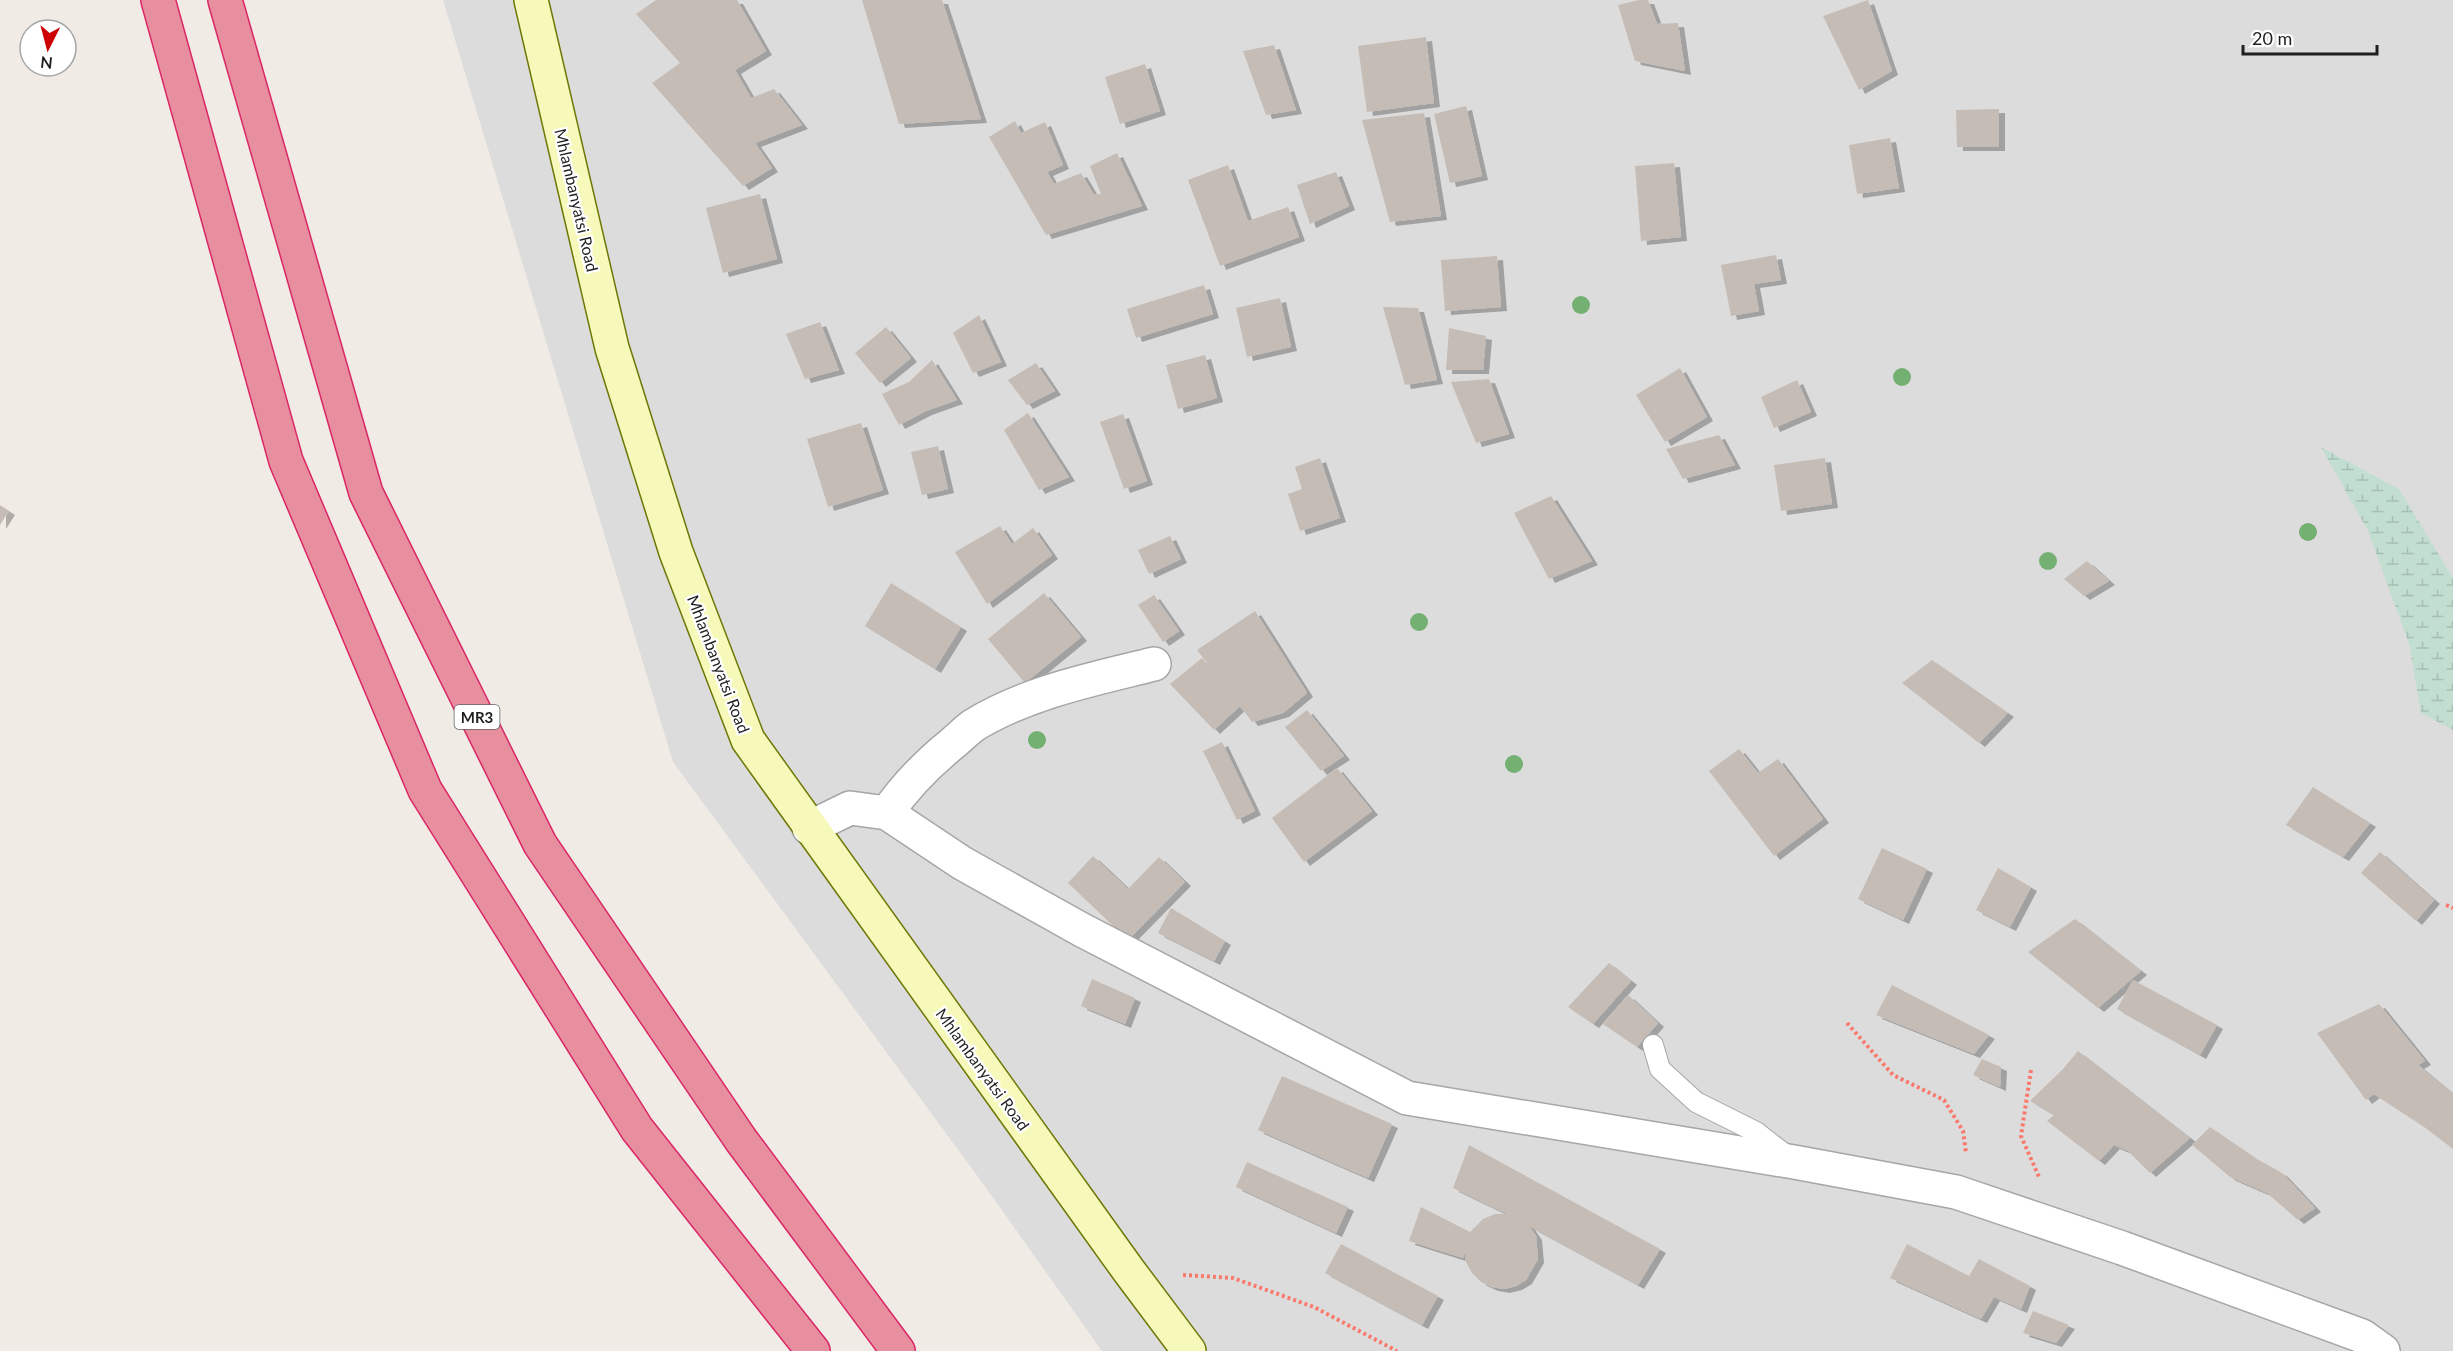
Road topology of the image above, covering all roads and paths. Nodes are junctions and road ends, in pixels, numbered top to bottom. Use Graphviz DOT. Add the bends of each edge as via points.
graph roads {
  1 [pos="158,0"];
  2 [pos="225,0"];
  3 [pos="531,0"];
  4 [pos="1154,664"];
  5 [pos="887,813"];
  6 [pos="809,828"];
  7 [pos="2446,905"];
  8 [pos="2453,908"];
  9 [pos="1847,1023"];
  10 [pos="1653,1045"];
  11 [pos="2031,1070"];
  12 [pos="1794,1162"];
  13 [pos="1985,1201"];
  14 [pos="2072,1231"];
  15 [pos="1129,1271"];
  16 [pos="813,1351"];
  17 [pos="898,1351"];
  18 [pos="1189,1351"];
  19 [pos="1397,1351"];
  20 [pos="2384,1351"];
  1 -- 16 [label="highway" via="286,461 425,790 637,1129"];
  2 -- 17 [label="highway, MR3" via="366,493 535,834 741,1140"];
  3 -- 6 [label="main road, Mhlambanyatsi Road" via="612,348 676,552 748,740"];
  4 -- 5 [label="street" via="1022,702 974,725 921,770"];
  5 -- 6 [label="street" via="850,808"];
  5 -- 12 [label="street" via="962,863 1082,930 1407,1098"];
  6 -- 15 [label="main road, Mhlambanyatsi Road"];
  7 -- 8 [label="path"];
  9 -- 13 [label="path" via="1893,1075 1944,1100 1963,1131 1968,1167"];
  10 -- 12 [label="lane" via="1660,1070 1696,1102 1756,1132"];
  11 -- 14 [label="path" via="2021,1136 2041,1181"];
  12 -- 13 [label="street" via="1956,1192"];
  13 -- 14 [label="street"];
  14 -- 20 [label="street" via="2362,1336"];
  15 -- 18 [label="main road, Mhlambanyatsi Road"];
  15 -- 19 [label="path" via="1233,1278 1314,1307"];
}
